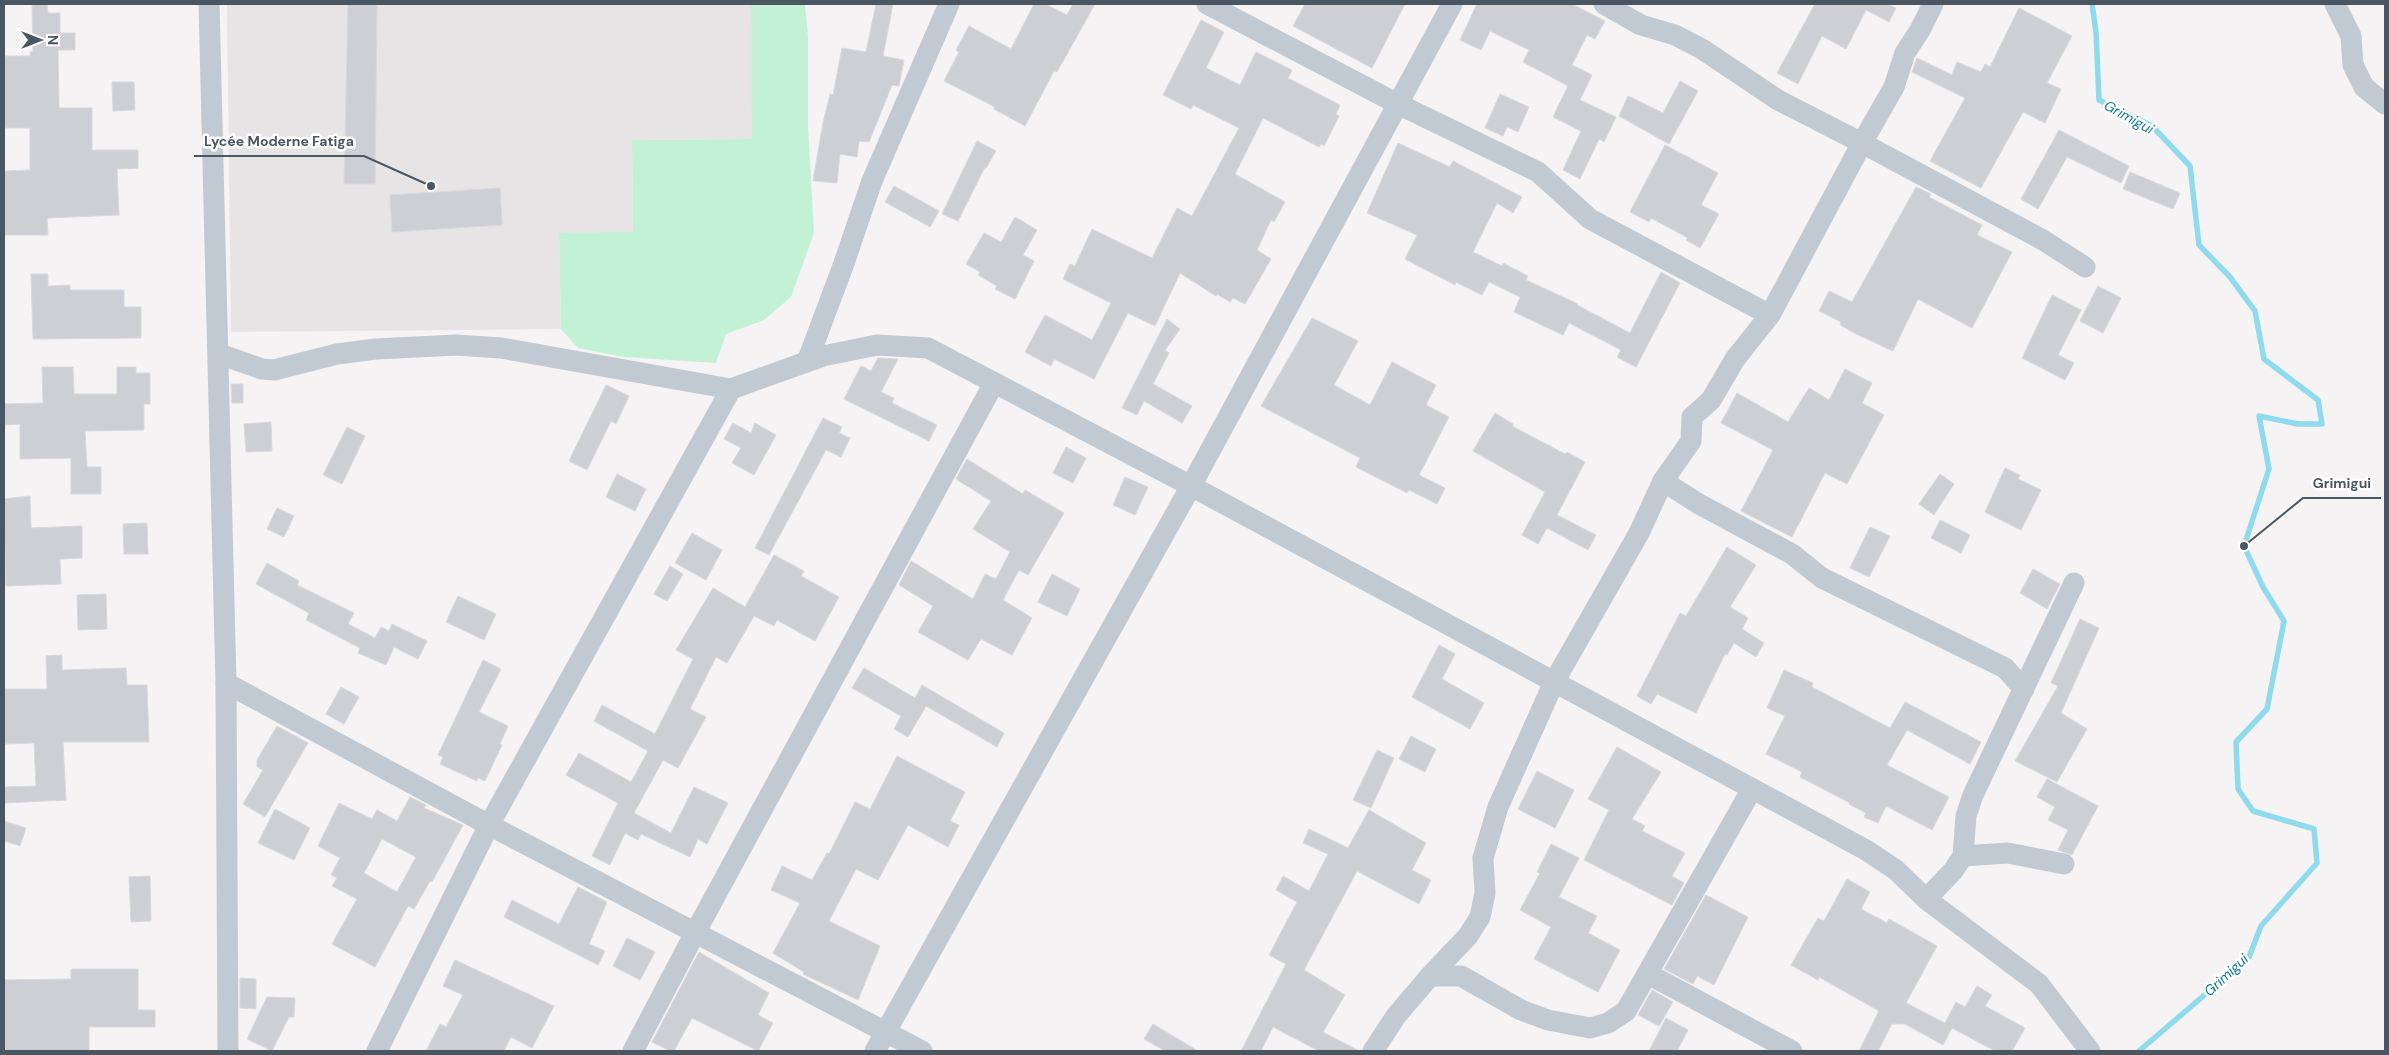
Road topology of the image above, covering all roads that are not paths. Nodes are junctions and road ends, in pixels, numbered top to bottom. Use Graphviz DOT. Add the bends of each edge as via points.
graph roads {
  1 [pos="209,4"];
  2 [pos="949,4"];
  3 [pos="1207,4"];
  4 [pos="1452,4"];
  5 [pos="1604,4"];
  6 [pos="1933,4"];
  7 [pos="2336,4"];
  8 [pos="1398,104"];
  9 [pos="2385,104"];
  10 [pos="1862,142"];
  11 [pos="2085,267"];
  12 [pos="1770,315"];
  13 [pos="219,354"];
  14 [pos="807,362"];
  15 [pos="994,383"];
  16 [pos="732,390"];
  17 [pos="1664,481"];
  18 [pos="1190,486"];
  19 [pos="2074,583"];
  20 [pos="1554,682"];
  21 [pos="226,683"];
  22 [pos="2024,689"];
  23 [pos="1752,789"];
  24 [pos="490,825"];
  25 [pos="1963,856"];
  26 [pos="2064,864"];
  27 [pos="1926,899"];
  28 [pos="695,933"];
  29 [pos="1648,974"];
  30 [pos="1430,976"];
  31 [pos="885,1031"];
  32 [pos="228,1051"];
  33 [pos="377,1051"];
  34 [pos="633,1051"];
  35 [pos="875,1051"];
  36 [pos="922,1051"];
  37 [pos="1373,1051"];
  38 [pos="1792,1051"];
  39 [pos="2090,1051"];
  1 -- 13 [label="street"];
  2 -- 14 [label="street" via="872,181"];
  3 -- 8 [label="street"];
  4 -- 8 [label="street"];
  5 -- 10 [label="street" via="1641,25 1675,35 1702,49 1778,100"];
  6 -- 10 [label="street" via="1905,53 1894,87"];
  7 -- 9 [label="street" via="2351,36 2354,65 2364,87"];
  8 -- 12 [label="street" via="1538,172 1590,219"];
  8 -- 18 [label="street"];
  10 -- 11 [label="street" via="2043,240"];
  10 -- 12 [label="street"];
  12 -- 17 [label="street" via="1710,400 1692,417 1691,441"];
  13 -- 16 [label="street" via="274,370 337,354 376,349 456,345 500,348"];
  13 -- 21 [label="street"];
  14 -- 15 [label="street" via="877,345 928,348"];
  14 -- 16 [label="street"];
  15 -- 18 [label="street"];
  15 -- 28 [label="street"];
  16 -- 24 [label="street"];
  17 -- 20 [label="street" via="1639,533"];
  17 -- 22 [label="street" via="1707,509 1792,554 1822,578 2005,668"];
  18 -- 20 [label="street"];
  18 -- 31 [label="street"];
  19 -- 22 [label="street"];
  20 -- 23 [label="street"];
  20 -- 30 [label="street" via="1498,807 1483,858 1485,894 1480,917 1468,936"];
  21 -- 24 [label="street"];
  21 -- 32 [label="street"];
  22 -- 25 [label="street" via="1973,795 1966,816"];
  23 -- 27 [label="street" via="1866,850 1896,870"];
  23 -- 29 [label="street"];
  24 -- 28 [label="street"];
  24 -- 33 [label="street"];
  25 -- 26 [label="street" via="2008,853"];
  25 -- 27 [label="street" via="1954,871"];
  27 -- 39 [label="street" via="2039,984"];
  28 -- 31 [label="street"];
  28 -- 34 [label="street"];
  29 -- 30 [label="street" via="1626,1012 1608,1024 1590,1028 1548,1020 1521,1010 1461,976"];
  29 -- 38 [label="street"];
  30 -- 37 [label="street" via="1396,1016"];
  31 -- 35 [label="street"];
  31 -- 36 [label="street"];
}
